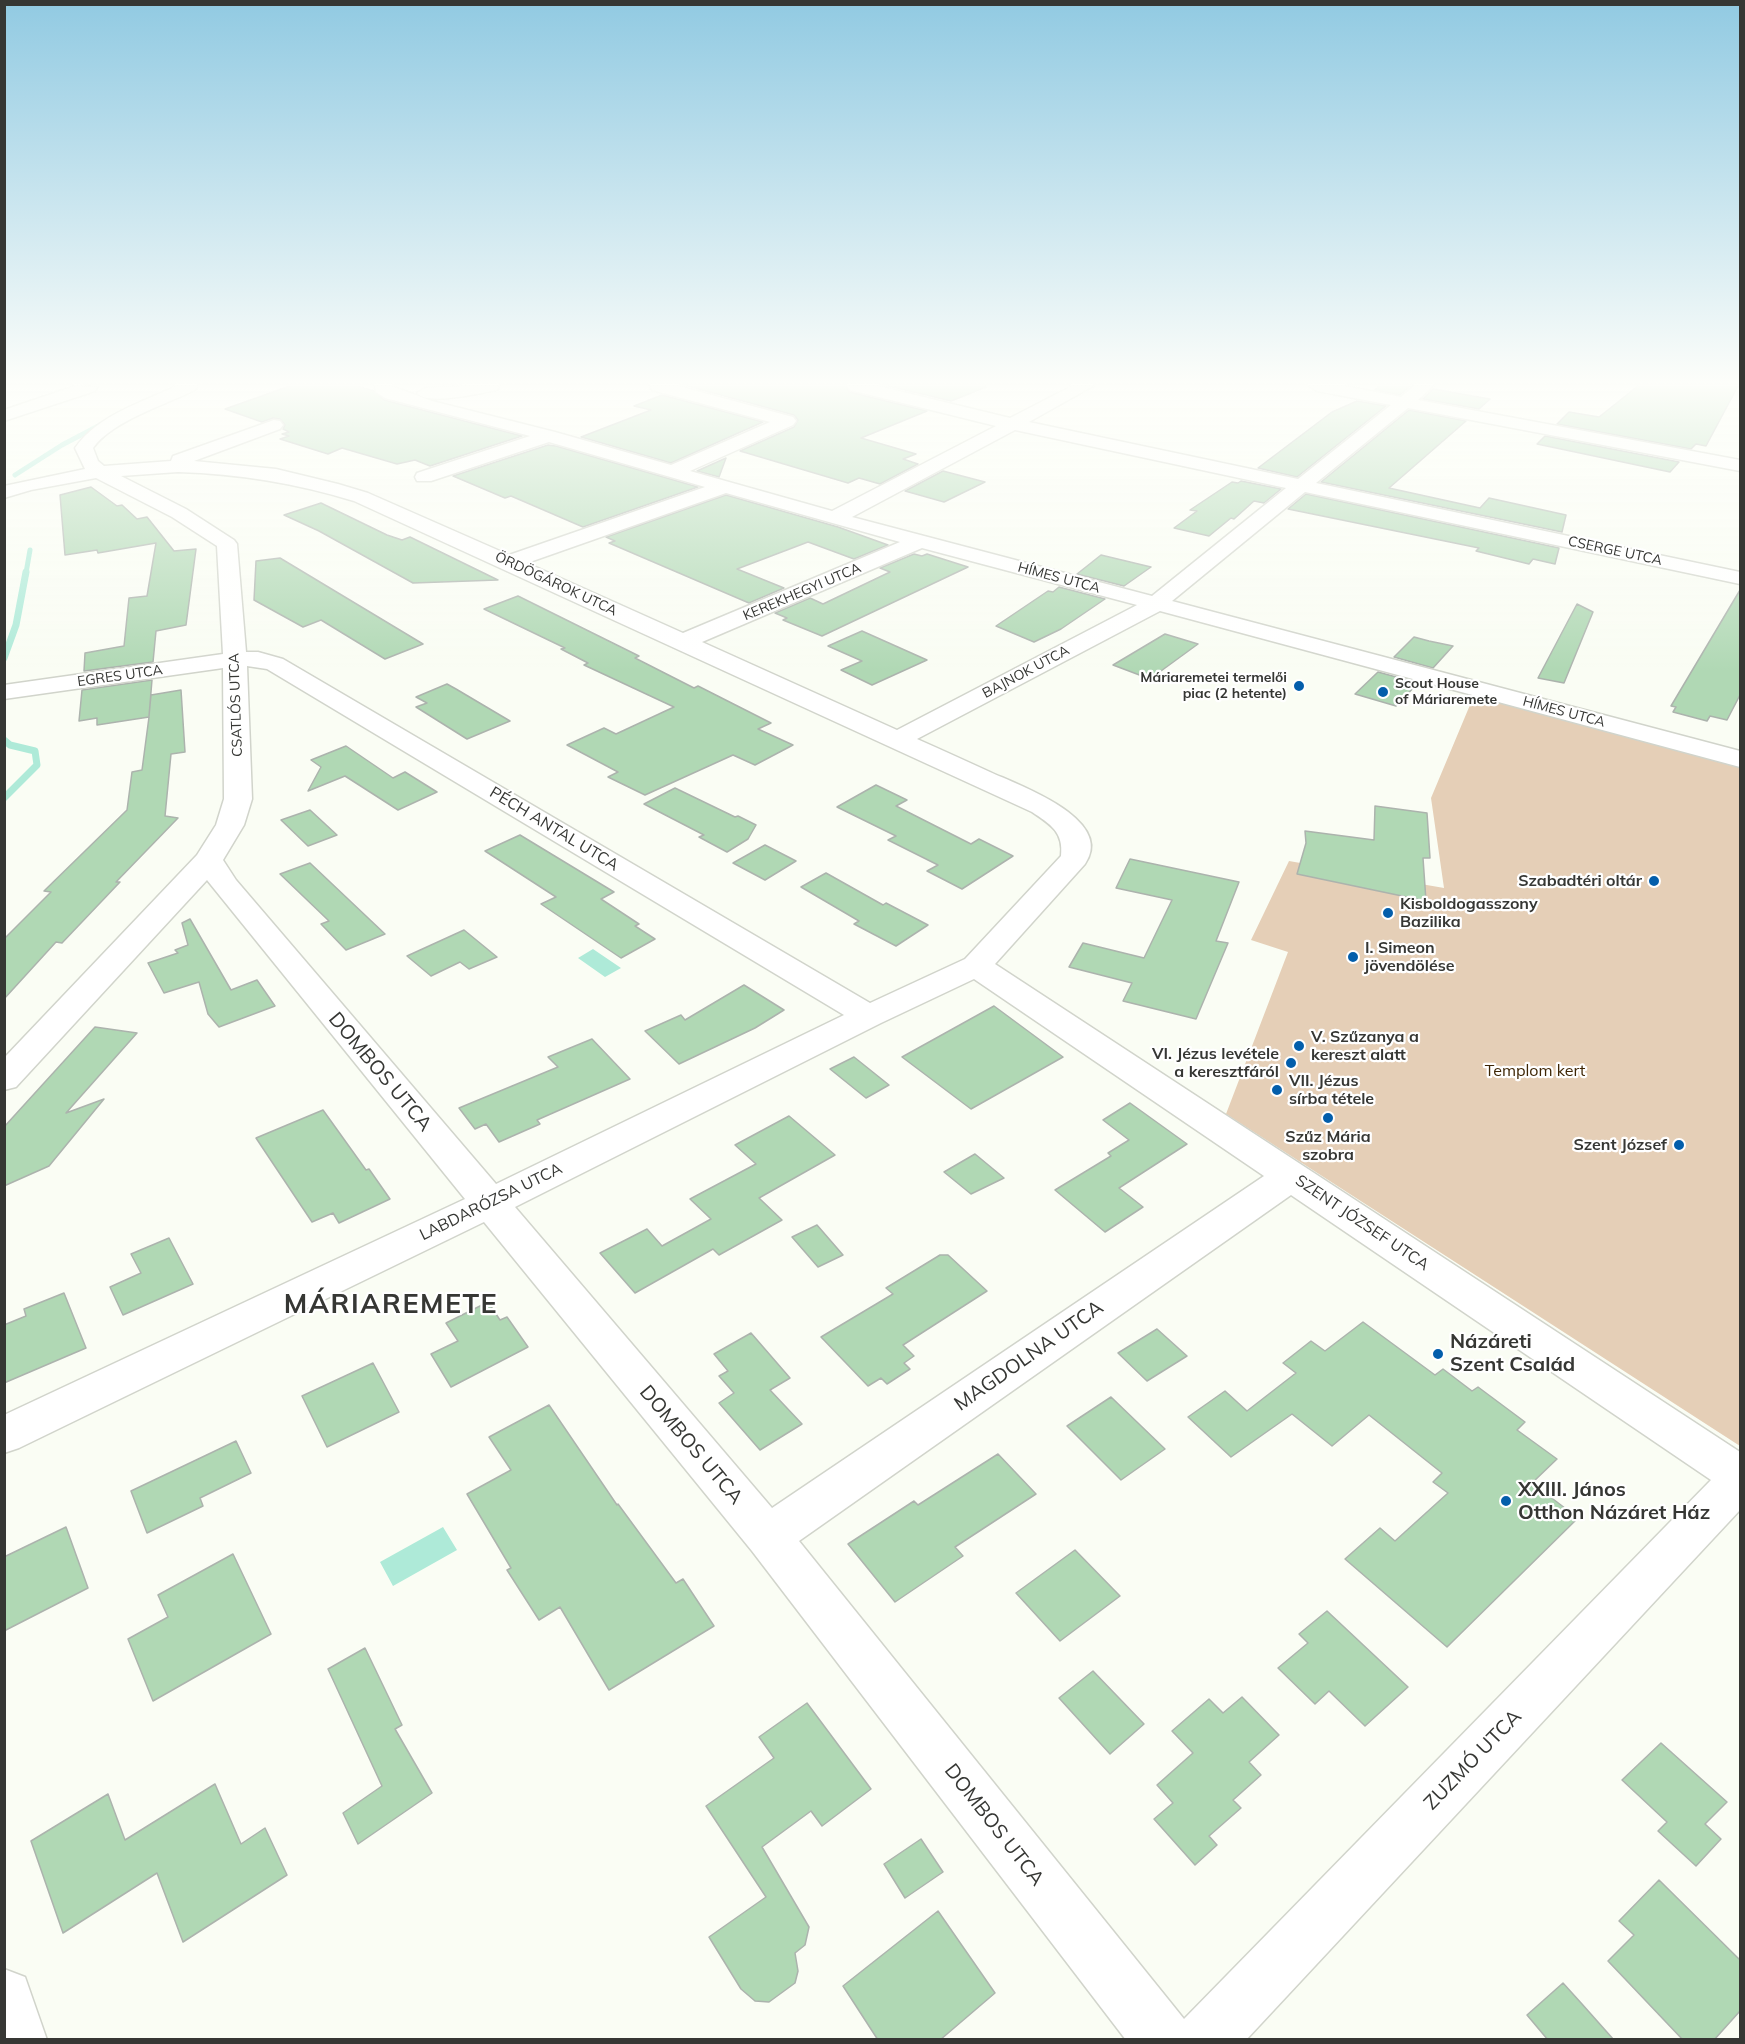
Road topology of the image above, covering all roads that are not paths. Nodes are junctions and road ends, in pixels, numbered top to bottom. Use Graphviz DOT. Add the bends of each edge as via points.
graph roads {
  1 [pos="48,481"];
  2 [pos="117,481"];
  3 [pos="304,481"];
  4 [pos="705,481"];
  5 [pos="903,481"];
  6 [pos="1292,481"];
  7 [pos="1308,481"];
  8 [pos="1305,484"];
  9 [pos="724,487"];
  10 [pos="7,489"];
  11 [pos="834,518"];
  12 [pos="920,542"];
  13 [pos="508,562"];
  14 [pos="1740,578"];
  15 [pos="1157,604"];
  16 [pos="683,642"];
  17 [pos="235,659"];
  18 [pos="12,691"];
  19 [pos="895,741"];
  20 [pos="1740,759"];
  21 [pos="209,860"];
  22 [pos="976,966"];
  23 [pos="869,1016"];
  24 [pos="4,1079"];
  25 [pos="1291,1176"];
  26 [pos="490,1203"];
  27 [pos="4,1435"];
  28 [pos="1740,1478"];
  29 [pos="768,1537"];
  30 [pos="4,1998"];
  31 [pos="17,2040"];
  32 [pos="1163,2040"];
  33 [pos="1204,2040"];
  1 -- 10 [label="street, ÖRDÖGÁROK UTCA"];
  2 -- 17 [label="street, CSATLÓS UTCA" via="179,513 227,544"];
  3 -- 13 [label="street, ÖRDÖGÁROK UTCA" via="361,497"];
  4 -- 9 [label="street, HÍMES UTCA"];
  5 -- 11 [label="street"];
  6 -- 8 [label="street, CSERGE UTCA"];
  7 -- 8 [label="street, BAJNOK UTCA"];
  8 -- 14 [label="street, CSERGE UTCA"];
  8 -- 15 [label="street, BAJNOK UTCA"];
  9 -- 11 [label="street, HÍMES UTCA"];
  9 -- 13 [label="street"];
  11 -- 12 [label="street, HÍMES UTCA"];
  12 -- 15 [label="street, HÍMES UTCA"];
  12 -- 16 [label="street, KEREKHEGYI UTCA"];
  13 -- 16 [label="street, ÖRDÖGÁROK UTCA"];
  15 -- 19 [label="street, BAJNOK UTCA"];
  15 -- 20 [label="street, HÍMES UTCA"];
  16 -- 19 [label="street, ÖRDÖGÁROK UTCA"];
  17 -- 18 [label="street, EGRES UTCA"];
  17 -- 21 [label="street, CSATLÓS UTCA" via="238,799 230,825"];
  17 -- 23 [label="street, PÉCH ANTAL UTCA" via="275,664"];
  19 -- 22 [label="street, ÖRDÖGÁROK UTCA" via="1042,806 1074,832 1075,858"];
  21 -- 24 [label="street, CSATLÓS UTCA"];
  21 -- 26 [label="street, DOMBOS UTCA" via="225,885"];
  22 -- 23 [label="street, LABDARÓZSA UTCA"];
  22 -- 25 [label="street, SZENT JÓZSEF UTCA"];
  23 -- 26 [label="street, LABDARÓZSA UTCA"];
  25 -- 28 [label="street, SZENT JÓZSEF UTCA"];
  25 -- 29 [label="street, MAGDOLNA UTCA"];
  26 -- 27 [label="street, LABDARÓZSA UTCA"];
  26 -- 29 [label="street, DOMBOS UTCA"];
  28 -- 33 [label="street, ZUZMÓ UTCA"];
  29 -- 32 [label="street, DOMBOS UTCA"];
  30 -- 31 [label="street"];
}
